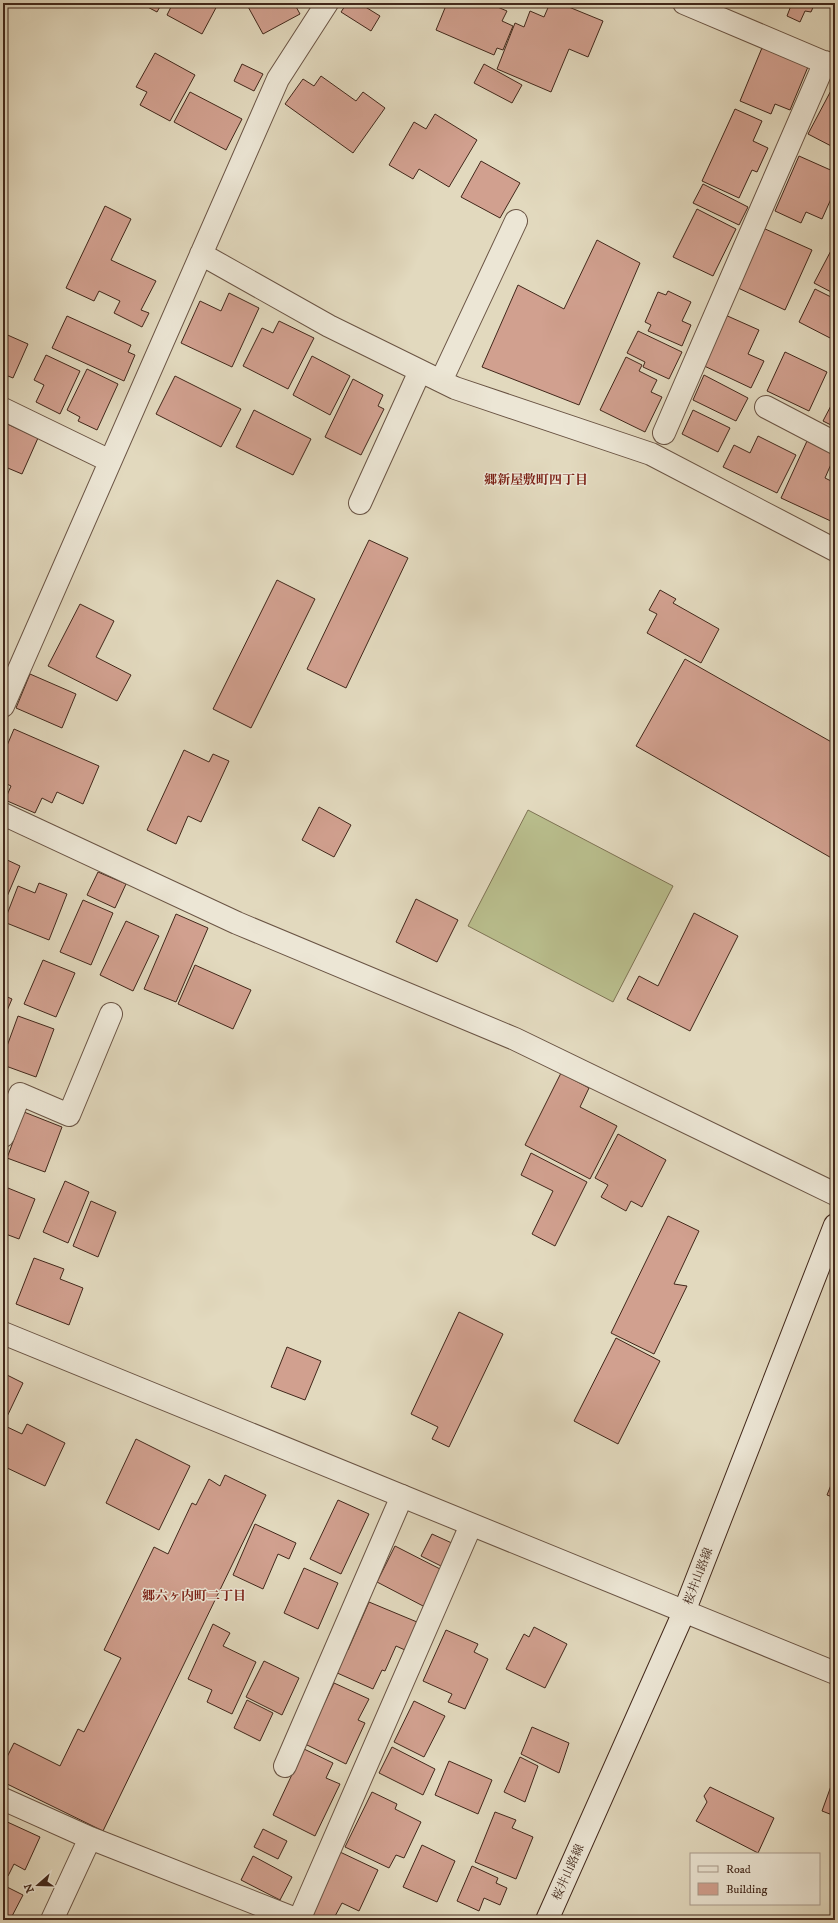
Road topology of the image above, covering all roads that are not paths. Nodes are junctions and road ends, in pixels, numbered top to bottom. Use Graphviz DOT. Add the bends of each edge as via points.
graph roads {
  1 [pos="327,3"];
  2 [pos="684,3"];
  3 [pos="830,64"];
  4 [pos="516,221"];
  5 [pos="201,254"];
  6 [pos="420,371"];
  7 [pos="441,381"];
  8 [pos="766,407"];
  9 [pos="3,408"];
  10 [pos="664,433"];
  11 [pos="835,443"];
  12 [pos="110,461"];
  13 [pos="360,503"];
  14 [pos="835,550"];
  15 [pos="3,706"];
  16 [pos="3,814"];
  17 [pos="111,1014"];
  18 [pos="3,1136"];
  19 [pos="835,1194"];
  20 [pos="835,1225"];
  21 [pos="3,1333"];
  22 [pos="402,1496"];
  23 [pos="471,1525"];
  24 [pos="684,1612"];
  25 [pos="835,1673"];
  26 [pos="285,1766"];
  27 [pos="3,1799"];
  28 [pos="90,1838"];
  29 [pos="52,1920"];
  30 [pos="299,1920"];
  31 [pos="547,1920"];
  1 -- 5 [label="street" via="278,79"];
  2 -- 3 [label="street"];
  3 -- 10 [label="street"];
  4 -- 7 [label="street"];
  5 -- 6 [label="street" via="329,326"];
  5 -- 12 [label="street"];
  6 -- 7 [label="street"];
  6 -- 13 [label="street"];
  7 -- 14 [label="street" via="455,388 651,454"];
  8 -- 11 [label="street"];
  9 -- 12 [label="street"];
  12 -- 15 [label="street"];
  16 -- 19 [label="street" via="237,924 515,1039"];
  17 -- 18 [label="street" via="69,1115 20,1094"];
  20 -- 24 [label="street, 桜井山路線"];
  21 -- 22 [label="street"];
  22 -- 23 [label="street"];
  22 -- 26 [label="street"];
  23 -- 24 [label="street"];
  23 -- 30 [label="street"];
  24 -- 25 [label="street"];
  24 -- 31 [label="street, 桜井山路線"];
  27 -- 28 [label="street"];
  28 -- 29 [label="street"];
  28 -- 30 [label="street"];
}
